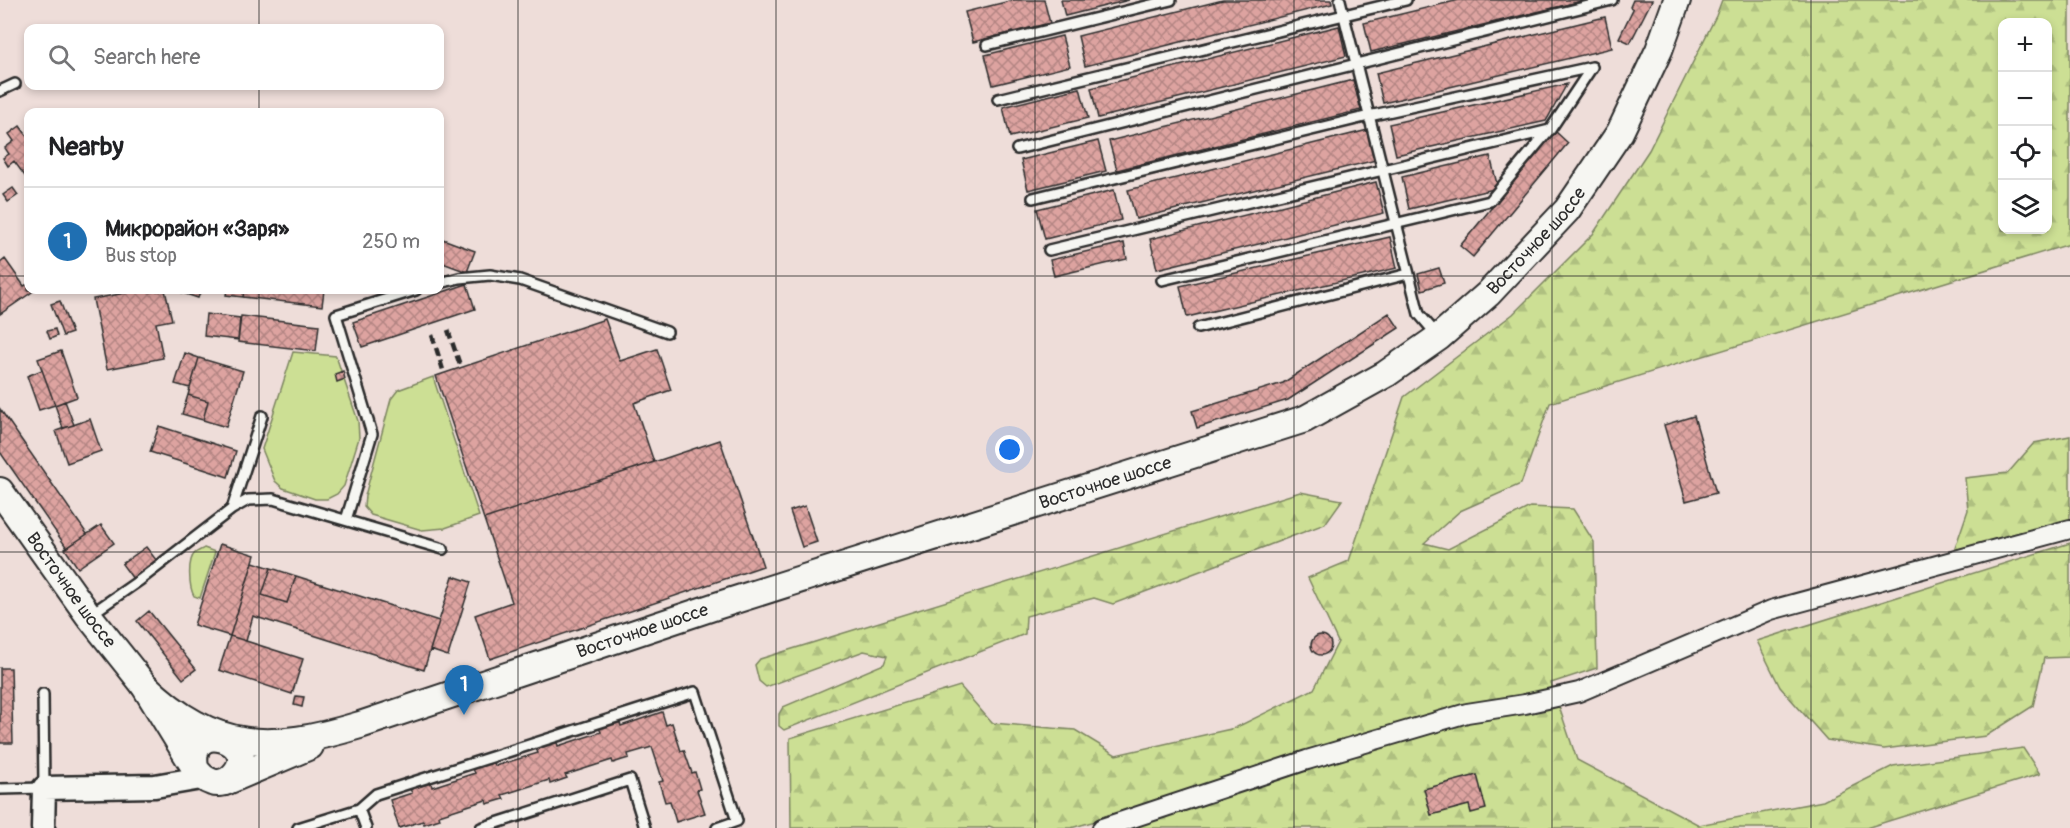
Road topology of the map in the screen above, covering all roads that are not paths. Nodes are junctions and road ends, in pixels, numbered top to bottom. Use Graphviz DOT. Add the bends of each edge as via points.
graph roads {
  1 [pos="1171,0"];
  2 [pos="1340,0"];
  3 [pos="1406,0"];
  4 [pos="1612,0"];
  5 [pos="1677,0"];
  6 [pos="1344,15"];
  7 [pos="987,45"];
  8 [pos="1356,64"];
  9 [pos="15,84"];
  10 [pos="0,91"];
  11 [pos="998,99"];
  12 [pos="1369,116"];
  13 [pos="1550,130"];
  14 [pos="1017,149"];
  15 [pos="1383,170"];
  16 [pos="1033,198"];
  17 [pos="1396,224"];
  18 [pos="1048,250"];
  19 [pos="1408,274"];
  20 [pos="1162,280"];
  21 [pos="444,282"];
  22 [pos="403,294"];
  23 [pos="1198,328"];
  24 [pos="667,332"];
  25 [pos="1439,337"];
  26 [pos="262,416"];
  27 [pos="0,491"];
  28 [pos="232,509"];
  29 [pos="346,520"];
  30 [pos="2070,529"];
  31 [pos="443,549"];
  32 [pos="89,616"];
  33 [pos="144,685"];
  34 [pos="43,694"];
  35 [pos="360,725"];
  36 [pos="226,738"];
  37 [pos="206,776"];
  38 [pos="44,788"];
  39 [pos="0,789"];
  40 [pos="359,809"];
  41 [pos="43,828"];
  42 [pos="298,828"];
  43 [pos="366,828"];
  44 [pos="481,828"];
  45 [pos="645,828"];
  46 [pos="717,828"];
  47 [pos="1102,828"];
  1 -- 7 [label="lane"];
  2 -- 6 [label="lane"];
  3 -- 6 [label="lane"];
  4 -- 8 [label="lane"];
  5 -- 25 [label="main road, Восточное шоссе" via="1659,51 1620,132 1567,210 1488,294"];
  6 -- 8 [label="lane"];
  6 -- 11 [label="lane"];
  8 -- 12 [label="lane"];
  8 -- 14 [label="lane"];
  9 -- 10 [label="lane"];
  12 -- 13 [label="lane" via="1592,67"];
  12 -- 15 [label="lane"];
  12 -- 16 [label="lane"];
  13 -- 15 [label="lane"];
  13 -- 17 [label="lane" via="1490,201"];
  15 -- 17 [label="lane"];
  15 -- 18 [label="lane"];
  17 -- 19 [label="lane"];
  17 -- 20 [label="lane"];
  19 -- 23 [label="lane"];
  19 -- 25 [label="lane" via="1419,314"];
  21 -- 24 [label="lane" via="490,275 520,280"];
  22 -- 29 [label="lane" via="336,315 372,434"];
  25 -- 35 [label="main road, Восточное шоссе" via="1386,374 1305,419 724,603"];
  26 -- 28 [label="lane"];
  27 -- 32 [label="main road, Восточное шоссе"];
  28 -- 29 [label="lane" via="248,500 273,499"];
  28 -- 32 [label="lane"];
  29 -- 31 [label="lane"];
  30 -- 47 [label="street" via="1770,610 1579,693 1467,713 1307,760"];
  32 -- 33 [label="main road, Восточное шоссе"];
  33 -- 36 [label="main road, Восточное шоссе" via="176,713"];
  33 -- 37 [label="main road, Восточное шоссе"];
  34 -- 38 [label="lane"];
  35 -- 36 [label="main road, Восточное шоссе" via="274,743"];
  35 -- 37 [label="main road, Восточное шоссе"];
  36 -- 37 [label="main road" via="213,737 198,746 193,759"];
  36 -- 37 [label="main road" via="237,749 237,771 231,779"];
  37 -- 38 [label="street" via="155,786"];
  38 -- 39 [label="lane"];
  38 -- 41 [label="street"];
  40 -- 42 [label="lane"];
  40 -- 43 [label="lane"];
  40 -- 46 [label="lane" via="376,794 695,692 737,821"];
  44 -- 45 [label="lane" via="630,780"];
}
